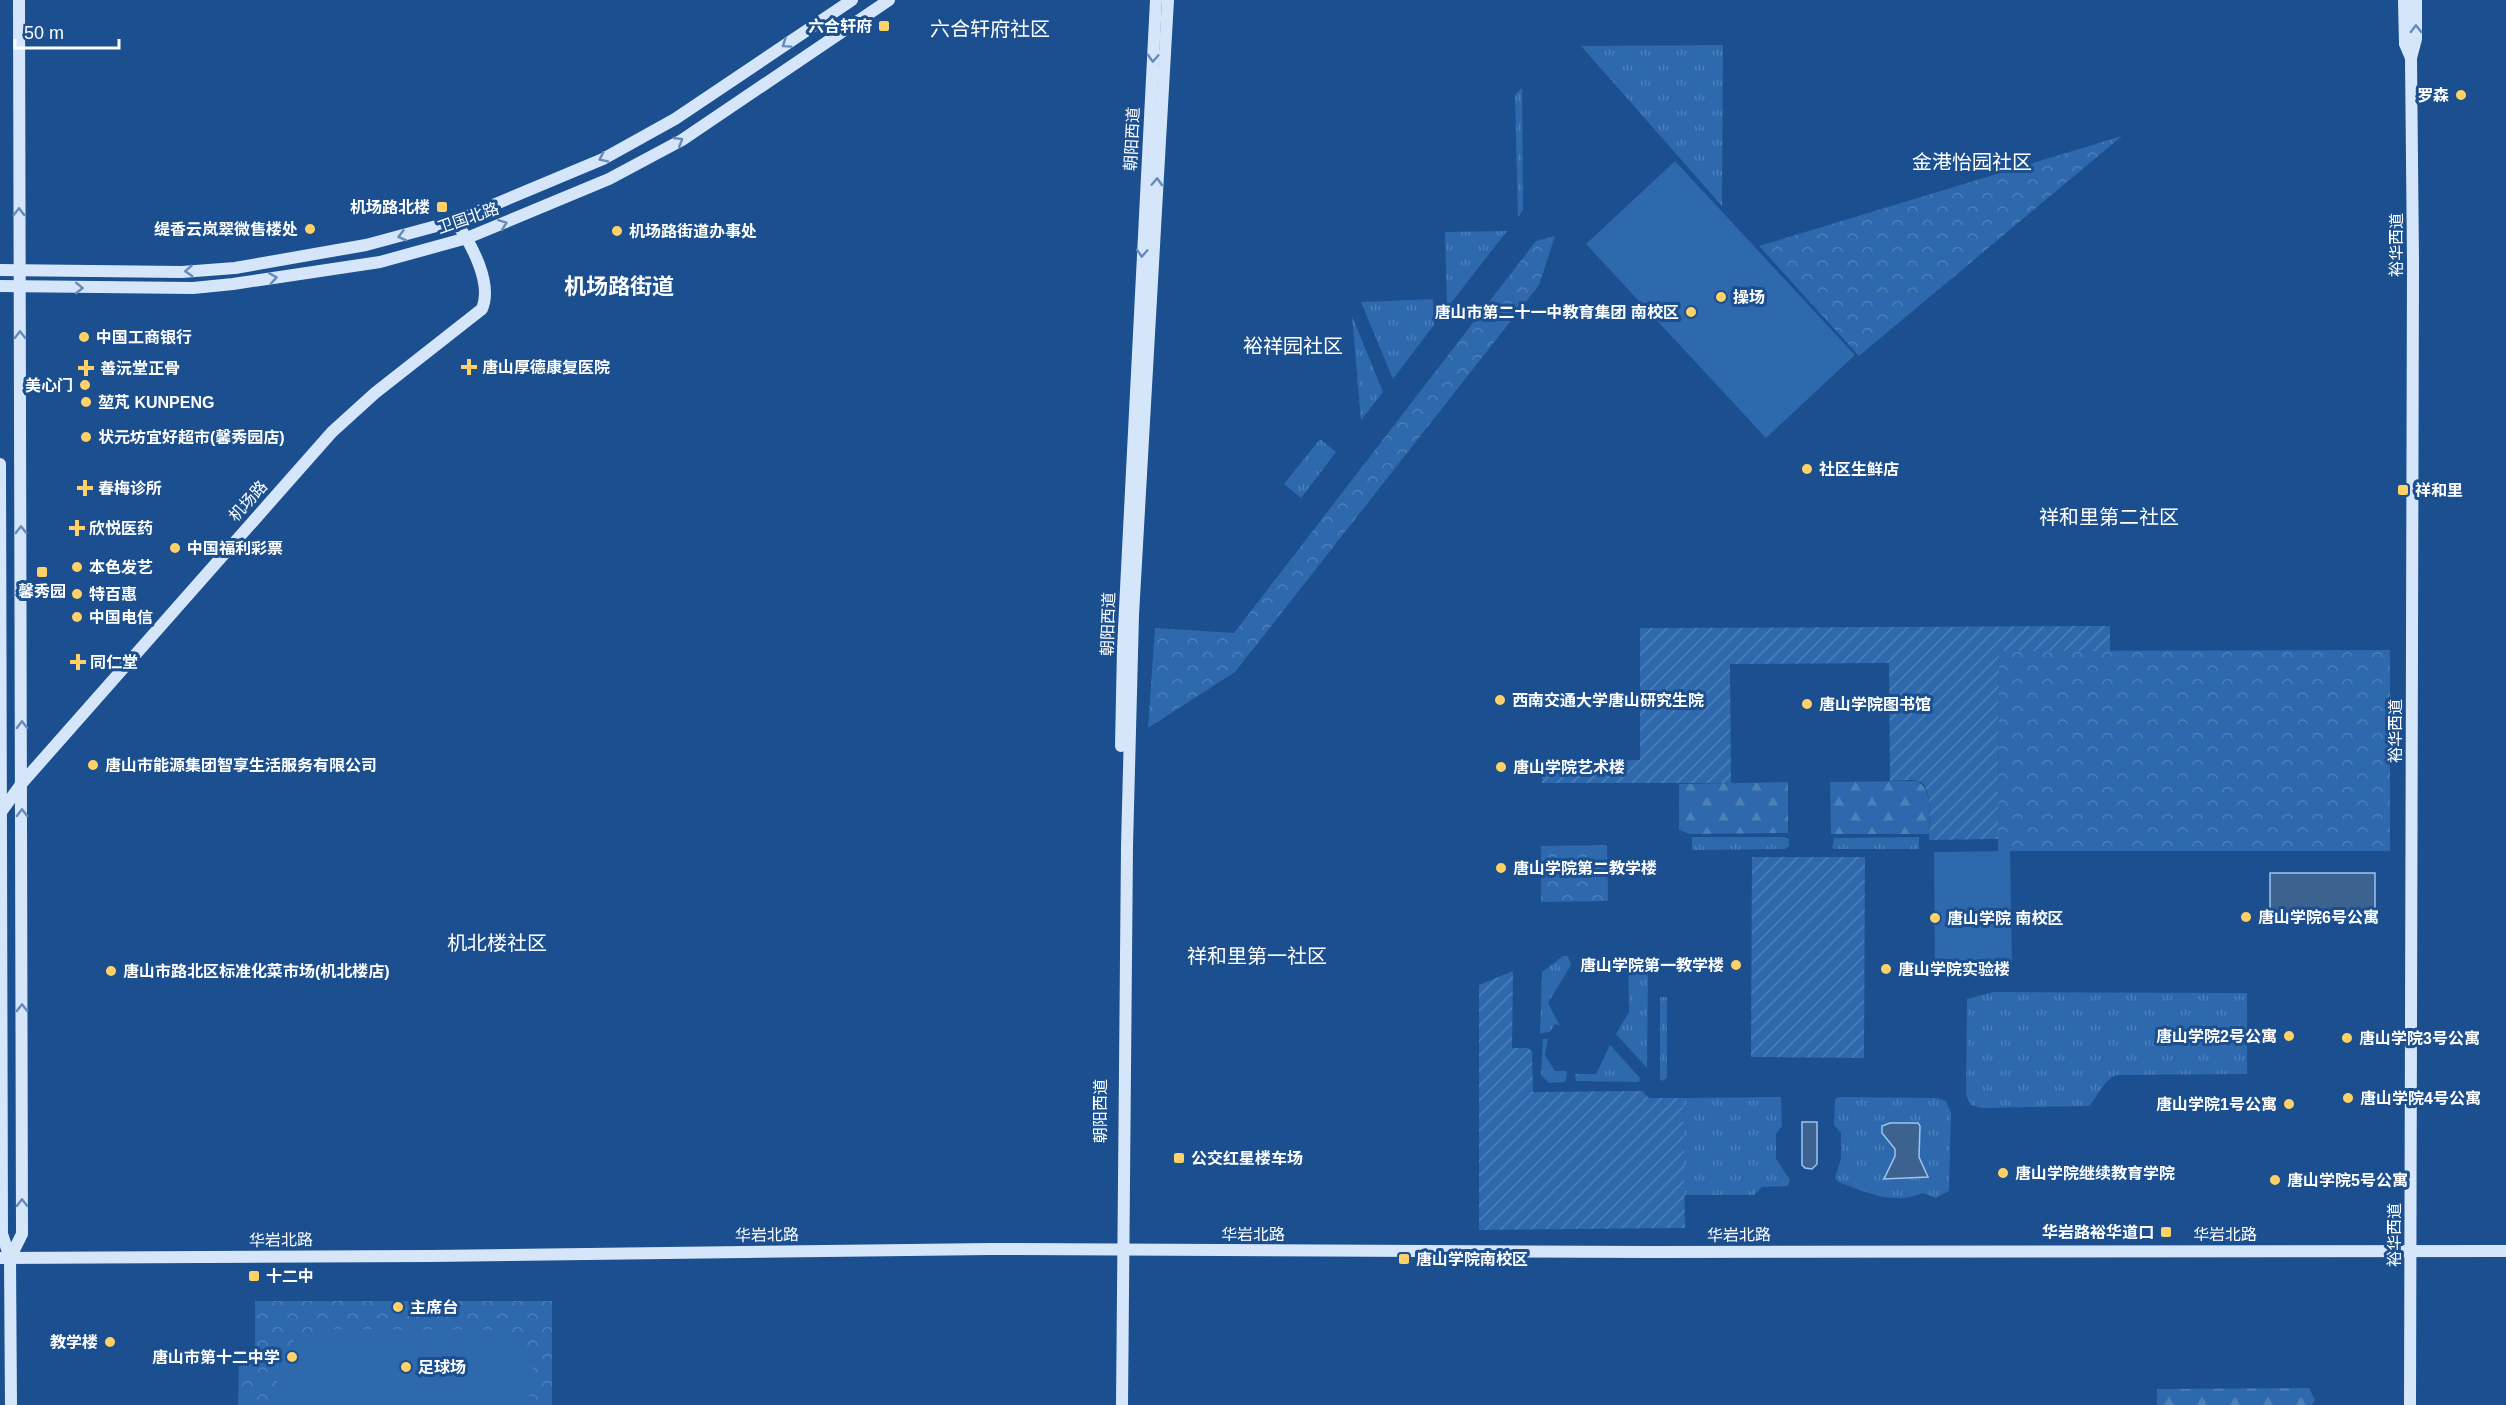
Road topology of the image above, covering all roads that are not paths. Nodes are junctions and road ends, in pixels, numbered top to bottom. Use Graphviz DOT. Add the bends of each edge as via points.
graph roads {
  1 [pos="19,0"];
  2 [pos="852,0"];
  3 [pos="890,0"];
  4 [pos="1156,0"];
  5 [pos="1168,0"];
  6 [pos="2404,0"];
  7 [pos="2416,0"];
  8 [pos="2411,58"];
  9 [pos="455,221"];
  10 [pos="467,238"];
  11 [pos="0,270"];
  12 [pos="21,270"];
  13 [pos="0,286"];
  14 [pos="21,286"];
  15 [pos="0,464"];
  16 [pos="22,783"];
  17 [pos="1,812"];
  18 [pos="1120,1130"];
  19 [pos="1122,1250"];
  20 [pos="2410,1251"];
  21 [pos="2506,1251"];
  22 [pos="5,1258"];
  23 [pos="11,1405"];
  24 [pos="1122,1405"];
  25 [pos="2410,1405"];
  12 -- 1 [label="street, one-way"];
  2 -- 9 [label="street, 卫国北路, one-way" via="675,119 603,159"];
  10 -- 3 [label="street, 卫国北路, one-way" via="609,180 682,140"];
  4 -- 18 [label="street, 朝阳西道, one-way" via="1123,648"];
  18 -- 5 [label="street, 朝阳西道, one-way" via="1133,626"];
  6 -- 8 [label="street, 裕华西道" via="2405,44"];
  8 -- 7 [label="street, 裕华西道, one-way" via="2416,39"];
  8 -- 20 [label="street, 裕华西道"];
  9 -- 10 [label="street, 机场路"];
  9 -- 12 [label="street, 卫国北路, one-way" via="366,245 235,268 182,272"];
  14 -- 10 [label="street, 卫国北路, one-way" via="181,288 233,284 380,262"];
  10 -- 16 [label="street, 机场路" via="486,287 482,309 332,432"];
  11 -- 12 [label="street, 卫国北路"];
  12 -- 14 [label="street"];
  13 -- 14 [label="street, 卫国北路"];
  16 -- 14 [label="street, one-way"];
  15 -- 17 [label="street"];
  16 -- 17 [label="street, 机场路"];
  22 -- 16 [label="street, one-way" via="22,1234"];
  17 -- 22 [label="street"];
  18 -- 19 [label="street, 朝阳西道" via="1115,1228"];
  19 -- 20 [label="street, 华岩北路"];
  19 -- 22 [label="street, 华岩北路"];
  19 -- 24 [label="street, 朝阳西道"];
  20 -- 21 [label="street, 华岩北路"];
  20 -- 25 [label="street, 裕华西道"];
  22 -- 23 [label="street"];
}
